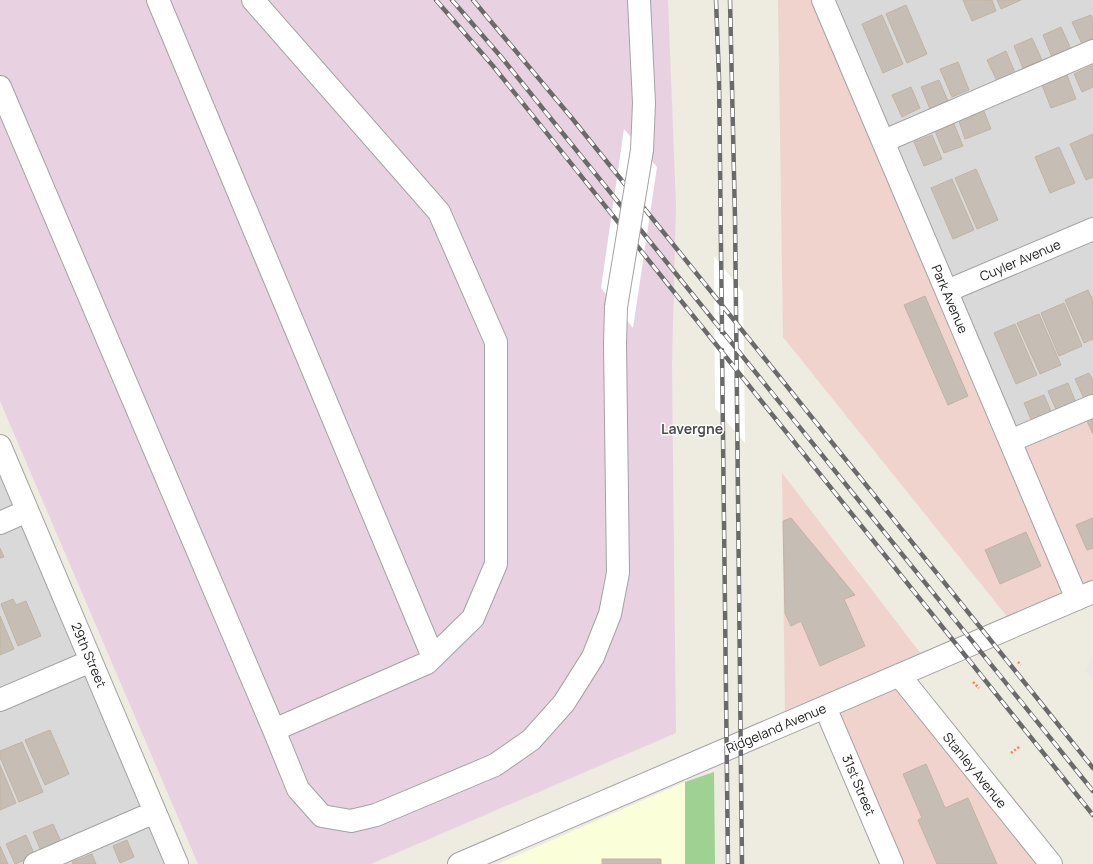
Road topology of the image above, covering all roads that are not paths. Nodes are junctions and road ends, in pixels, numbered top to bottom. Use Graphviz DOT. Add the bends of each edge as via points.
graph roads {
  1 [pos="158,0"];
  2 [pos="253,0"];
  3 [pos="639,0"];
  4 [pos="823,0"];
  5 [pos="1093,51"];
  6 [pos="0,87"];
  7 [pos="884,141"];
  8 [pos="1093,229"];
  9 [pos="947,291"];
  10 [pos="1093,406"];
  11 [pos="1010,441"];
  12 [pos="0,446"];
  13 [pos="27,511"];
  14 [pos="0,523"];
  15 [pos="1085,595"];
  16 [pos="434,657"];
  17 [pos="91,661"];
  18 [pos="899,675"];
  19 [pos="0,700"];
  20 [pos="825,707"];
  21 [pos="274,730"];
  22 [pos="155,812"];
  23 [pos="35,864"];
  24 [pos="177,864"];
  25 [pos="459,864"];
  26 [pos="892,864"];
  27 [pos="1051,864"];
  1 -- 16 [label="street"];
  2 -- 16 [label="street" via="439,212 496,342 496,564 473,618"];
  3 -- 21 [label="street, bridge" via="644,103 642,150 616,307 618,573 610,614 593,657 564,703 531,740 495,765 376,815 351,821 322,816 298,789"];
  4 -- 7 [label="street, Park Avenue"];
  5 -- 7 [label="street"];
  6 -- 21 [label="street"];
  7 -- 9 [label="street, Park Avenue"];
  8 -- 9 [label="street, Cuyler Avenue"];
  9 -- 11 [label="street, Park Avenue"];
  10 -- 11 [label="street"];
  11 -- 15 [label="street, Park Avenue"];
  12 -- 13 [label="street, 29th Street"];
  13 -- 14 [label="street"];
  13 -- 17 [label="street, 29th Street"];
  15 -- 18 [label="street, Ridgeland Avenue"];
  16 -- 21 [label="street" via="427,663"];
  17 -- 19 [label="street"];
  17 -- 22 [label="street, 29th Street"];
  18 -- 20 [label="street, Ridgeland Avenue"];
  18 -- 27 [label="street, Stanley Avenue"];
  20 -- 25 [label="street, Ridgeland Avenue"];
  20 -- 26 [label="street, 31st Street"];
  22 -- 23 [label="street"];
  22 -- 24 [label="street, 29th Street"];
}
